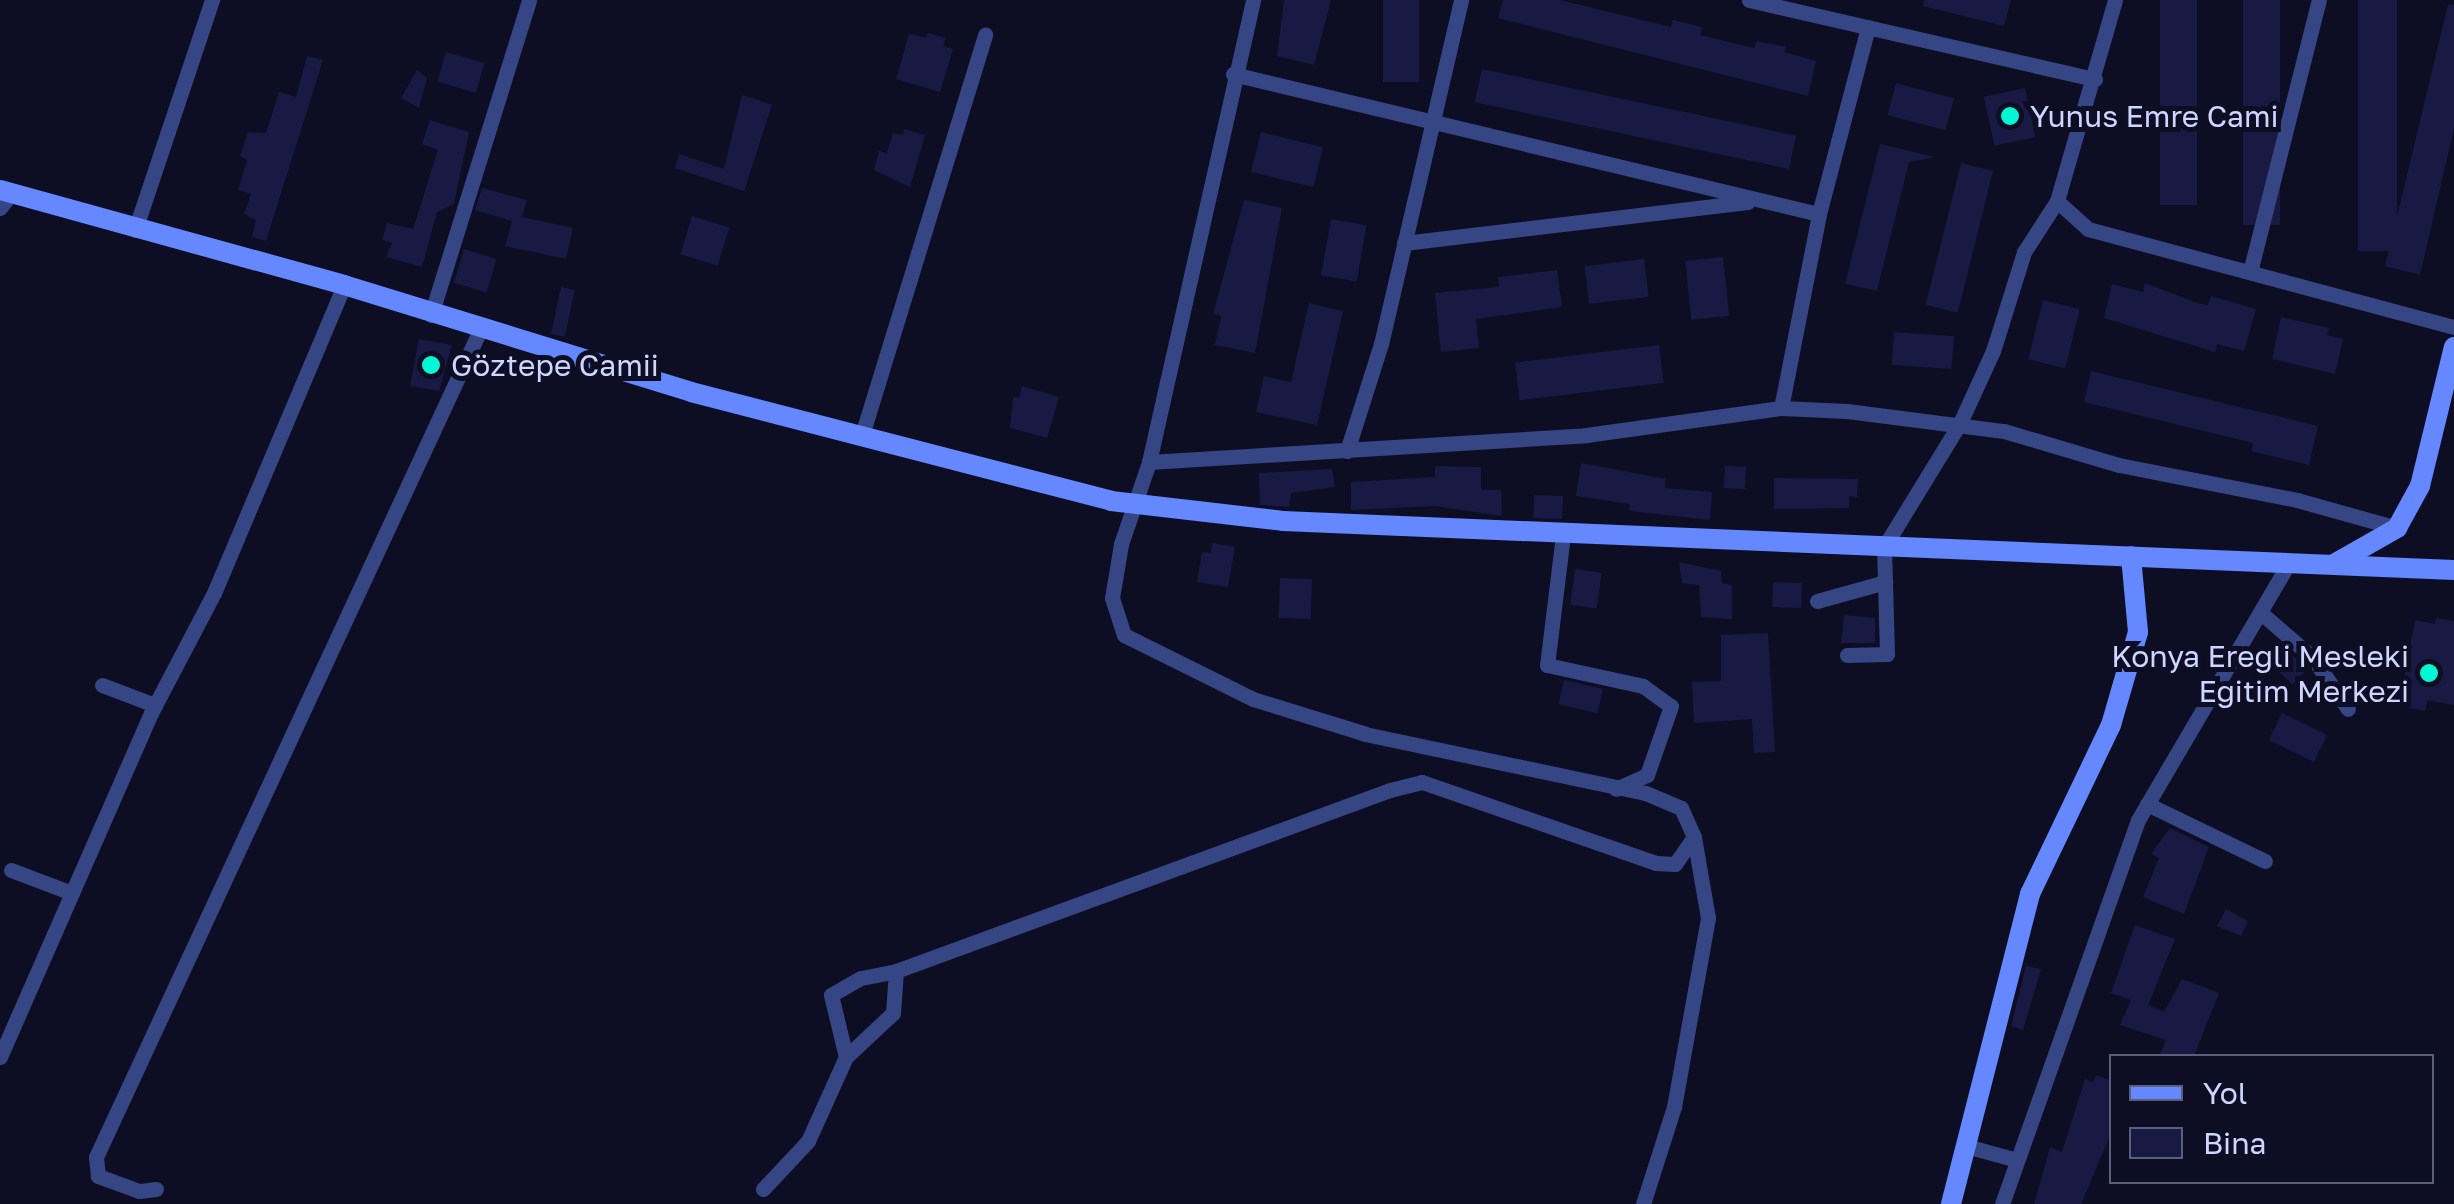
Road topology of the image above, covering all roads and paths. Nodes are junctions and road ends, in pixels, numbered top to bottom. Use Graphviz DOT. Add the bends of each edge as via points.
graph roads {
  1 [pos="212,0"];
  2 [pos="529,0"];
  3 [pos="1253,0"];
  4 [pos="1460,0"];
  5 [pos="1749,0"];
  6 [pos="2115,0"];
  7 [pos="2319,0"];
  8 [pos="1868,27"];
  9 [pos="985,34"];
  10 [pos="1233,74"];
  11 [pos="2095,80"];
  12 [pos="1432,126"];
  13 [pos="4,197"];
  14 [pos="1760,201"];
  15 [pos="2057,202"];
  16 [pos="1819,214"];
  17 [pos="135,230"];
  18 [pos="1404,243"];
  19 [pos="2250,272"];
  20 [pos="344,285"];
  21 [pos="430,315"];
  22 [pos="2454,327"];
  23 [pos="480,330"];
  24 [pos="2454,347"];
  25 [pos="1781,408"];
  26 [pos="1960,423"];
  27 [pos="862,435"];
  28 [pos="1347,451"];
  29 [pos="1149,462"];
  30 [pos="1132,504"];
  31 [pos="2398,528"];
  32 [pos="1563,535"];
  33 [pos="1884,547"];
  34 [pos="2132,556"];
  35 [pos="2289,563"];
  36 [pos="2333,565"];
  37 [pos="2454,570"];
  38 [pos="1886,582"];
  39 [pos="1817,601"];
  40 [pos="2261,612"];
  41 [pos="1848,655"];
  42 [pos="102,685"];
  43 [pos="155,706"];
  44 [pos="2348,709"];
  45 [pos="1616,789"];
  46 [pos="2147,804"];
  47 [pos="1694,837"];
  48 [pos="2264,861"];
  49 [pos="11,870"];
  50 [pos="72,894"];
  51 [pos="896,971"];
  52 [pos="0,1057"];
  53 [pos="846,1058"];
  54 [pos="1966,1146"];
  55 [pos="2017,1160"];
  56 [pos="156,1189"];
  57 [pos="763,1189"];
  58 [pos="1642,1204"];
  59 [pos="1951,1204"];
  60 [pos="2002,1204"];
  1 -- 17 [label="street"];
  2 -- 21 [label="street"];
  3 -- 10 [label="street"];
  4 -- 12 [label="street"];
  5 -- 8 [label="street"];
  6 -- 11 [label="street"];
  7 -- 19 [label="street"];
  8 -- 11 [label="street"];
  8 -- 16 [label="street"];
  9 -- 27 [label="street"];
  10 -- 12 [label="street"];
  10 -- 29 [label="street"];
  11 -- 15 [label="street"];
  12 -- 14 [label="street"];
  12 -- 18 [label="street"];
  13 -- 17 [label="street"];
  14 -- 16 [label="street"];
  14 -- 18 [label="street"];
  15 -- 19 [label="street" via="2088,229"];
  15 -- 26 [label="street" via="2024,252 1994,350"];
  16 -- 25 [label="street"];
  17 -- 20 [label="street"];
  18 -- 28 [label="street"];
  19 -- 22 [label="street"];
  20 -- 21 [label="street"];
  20 -- 43 [label="street" via="214,593"];
  21 -- 23 [label="street"];
  23 -- 27 [label="street"];
  23 -- 56 [label="street" via="96,1157 98,1176 139,1191"];
  24 -- 31 [label="street" via="2420,486"];
  25 -- 26 [label="street"];
  25 -- 28 [label="street" via="1586,435"];
  26 -- 31 [label="street"];
  26 -- 33 [label="street"];
  27 -- 30 [label="street"];
  28 -- 29 [label="street"];
  29 -- 30 [label="street"];
  30 -- 32 [label="street" via="1283,522"];
  30 -- 45 [label="street" via="1112,598 1124,635 1272,705 1366,734"];
  31 -- 36 [label="street"];
  32 -- 33 [label="street"];
  32 -- 45 [label="street" via="1547,665 1643,686 1671,706 1647,775"];
  33 -- 34 [label="street"];
  33 -- 38 [label="street"];
  34 -- 35 [label="street"];
  34 -- 54 [label="street" via="2138,632 2111,725 2030,894"];
  35 -- 36 [label="street"];
  35 -- 40 [label="street"];
  36 -- 37 [label="street"];
  38 -- 39 [label="street"];
  38 -- 41 [label="street" via="1887,654"];
  40 -- 44 [label="street" via="2312,657"];
  40 -- 46 [label="street"];
  42 -- 43 [label="street"];
  43 -- 50 [label="street"];
  45 -- 47 [label="street" via="1682,808"];
  46 -- 48 [label="street"];
  46 -- 55 [label="street" via="2113,877"];
  47 -- 51 [label="street" via="1675,864 1656,864 1422,782 1328,809"];
  47 -- 58 [label="street" via="1708,918 1674,1108"];
  49 -- 50 [label="street"];
  50 -- 52 [label="street"];
  51 -- 53 [label="street" via="894,1014"];
  51 -- 53 [label="street" via="862,978 830,995"];
  53 -- 57 [label="street" via="808,1141"];
  54 -- 55 [label="street"];
  54 -- 59 [label="street"];
  55 -- 60 [label="street"];
}
